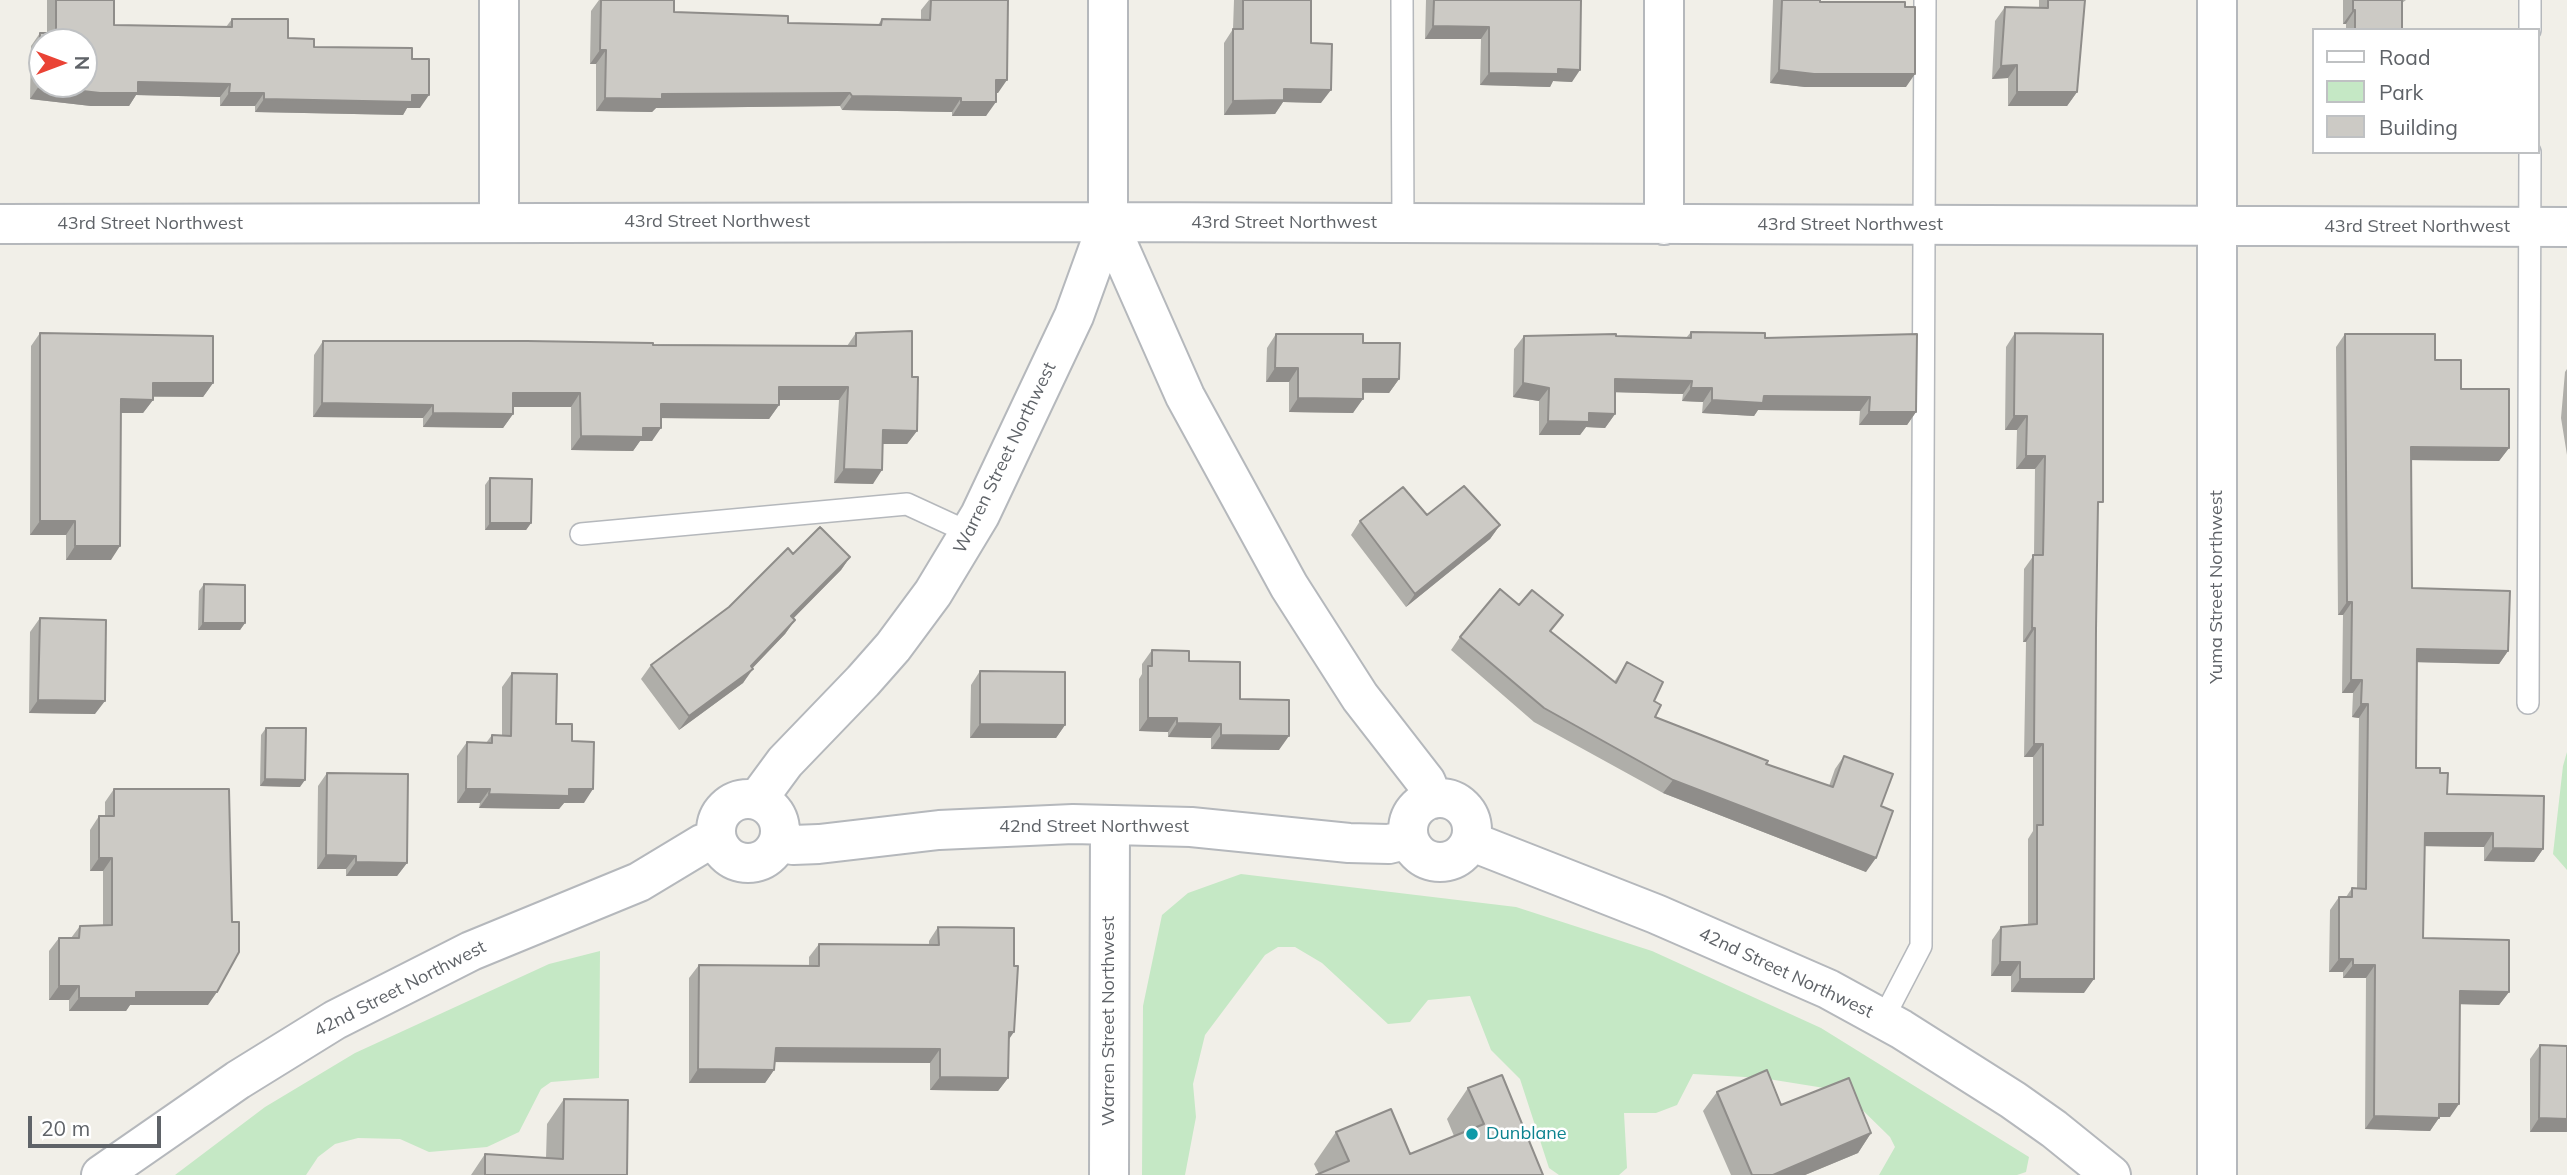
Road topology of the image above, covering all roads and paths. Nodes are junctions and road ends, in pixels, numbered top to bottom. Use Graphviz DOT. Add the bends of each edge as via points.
graph roads {
  1 [pos="499,0"];
  2 [pos="1108,0"];
  3 [pos="1402,0"];
  4 [pos="1664,0"];
  5 [pos="1925,0"];
  6 [pos="2217,0"];
  7 [pos="2530,0"];
  8 [pos="2530,28"];
  9 [pos="2530,154"];
  10 [pos="1108,222"];
  11 [pos="499,223"];
  12 [pos="0,224"];
  13 [pos="1403,224"];
  14 [pos="1664,225"];
  15 [pos="1925,226"];
  16 [pos="2216,227"];
  17 [pos="2530,227"];
  18 [pos="2567,227"];
  19 [pos="970,533"];
  20 [pos="581,534"];
  21 [pos="2528,703"];
  22 [pos="1433,799"];
  23 [pos="757,800"];
  24 [pos="1110,825"];
  25 [pos="718,839"];
  26 [pos="1409,839"];
  27 [pos="1470,841"];
  28 [pos="778,842"];
  29 [pos="1883,1019"];
  30 [pos="101,1175"];
  31 [pos="1109,1175"];
  32 [pos="2111,1175"];
  33 [pos="2217,1175"];
  1 -- 11 [label="street"];
  2 -- 10 [label="street, Warren Street Northwest"];
  3 -- 13 [label="lane"];
  4 -- 14 [label="street"];
  5 -- 15 [label="lane"];
  6 -- 16 [label="street, Yuma Street Northwest"];
  7 -- 8 [label="lane"];
  9 -- 17 [label="lane"];
  10 -- 11 [label="street, 43rd Street Northwest"];
  10 -- 13 [label="street, 43rd Street Northwest"];
  10 -- 19 [label="street, Warren Street Northwest" via="1074,316"];
  10 -- 22 [label="street, Warren Street Northwest" via="1185,396 1289,586 1360,696 1426,782"];
  11 -- 12 [label="street, 43rd Street Northwest"];
  13 -- 14 [label="street, 43rd Street Northwest"];
  14 -- 15 [label="street, 43rd Street Northwest"];
  15 -- 16 [label="street, 43rd Street Northwest"];
  15 -- 29 [label="lane" via="1921,946"];
  16 -- 17 [label="street, 43rd Street Northwest"];
  16 -- 33 [label="street, Yuma Street Northwest"];
  17 -- 18 [label="street, 43rd Street Northwest"];
  17 -- 21 [label="lane"];
  19 -- 20 [label="lane" via="907,504"];
  19 -- 23 [label="street, Warren Street Northwest" via="893,647 785,762"];
  22 -- 26 [label="street" via="1410,818"];
  22 -- 27 [label="street" via="1462,807 1471,826"];
  23 -- 25 [label="street" via="728,807 718,825"];
  23 -- 28 [label="street" via="774,812"];
  24 -- 26 [label="street, 42nd Street Northwest" via="1191,827 1349,843 1389,844"];
  24 -- 28 [label="street, 42nd Street Northwest" via="939,830 819,844"];
  24 -- 31 [label="street, Warren Street Northwest"];
  25 -- 28 [label="street" via="726,854 745,863 765,858"];
  25 -- 30 [label="street, 42nd Street Northwest" via="639,882 471,951 335,1020 238,1080"];
  26 -- 27 [label="street" via="1421,856 1442,862 1461,854"];
  27 -- 29 [label="street, 42nd Street Northwest" via="1743,950"];
  29 -- 32 [label="street, 42nd Street Northwest" via="2013,1100"];
}
